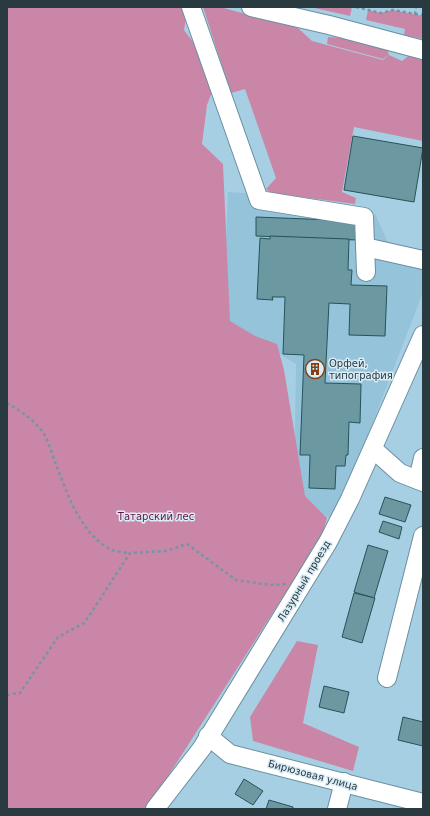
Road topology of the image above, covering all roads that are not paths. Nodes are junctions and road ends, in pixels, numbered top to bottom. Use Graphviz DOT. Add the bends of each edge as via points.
graph roads {
  1 [pos="191,7"];
  2 [pos="251,7"];
  3 [pos="423,50"];
  4 [pos="365,247"];
  5 [pos="423,260"];
  6 [pos="366,272"];
  7 [pos="423,335"];
  8 [pos="373,449"];
  9 [pos="423,458"];
  10 [pos="420,481"];
  11 [pos="423,536"];
  12 [pos="387,678"];
  13 [pos="208,736"];
  14 [pos="344,782"];
  15 [pos="423,803"];
  16 [pos="155,809"];
  17 [pos="337,809"];
  1 -- 4 [label="street" via="259,200 364,217"];
  2 -- 3 [label="street"];
  4 -- 5 [label="street"];
  4 -- 6 [label="street"];
  7 -- 8 [label="street, Лазурный проезд"];
  8 -- 10 [label="street" via="400,473"];
  8 -- 13 [label="street, Лазурный проезд" via="340,518"];
  9 -- 10 [label="street"];
  11 -- 12 [label="street"];
  13 -- 14 [label="street, Бирюзовая улица" via="230,754"];
  13 -- 16 [label="street, Лазурный проезд" via="202,748"];
  14 -- 15 [label="street, Бирюзовая улица"];
  14 -- 17 [label="street"];
}
